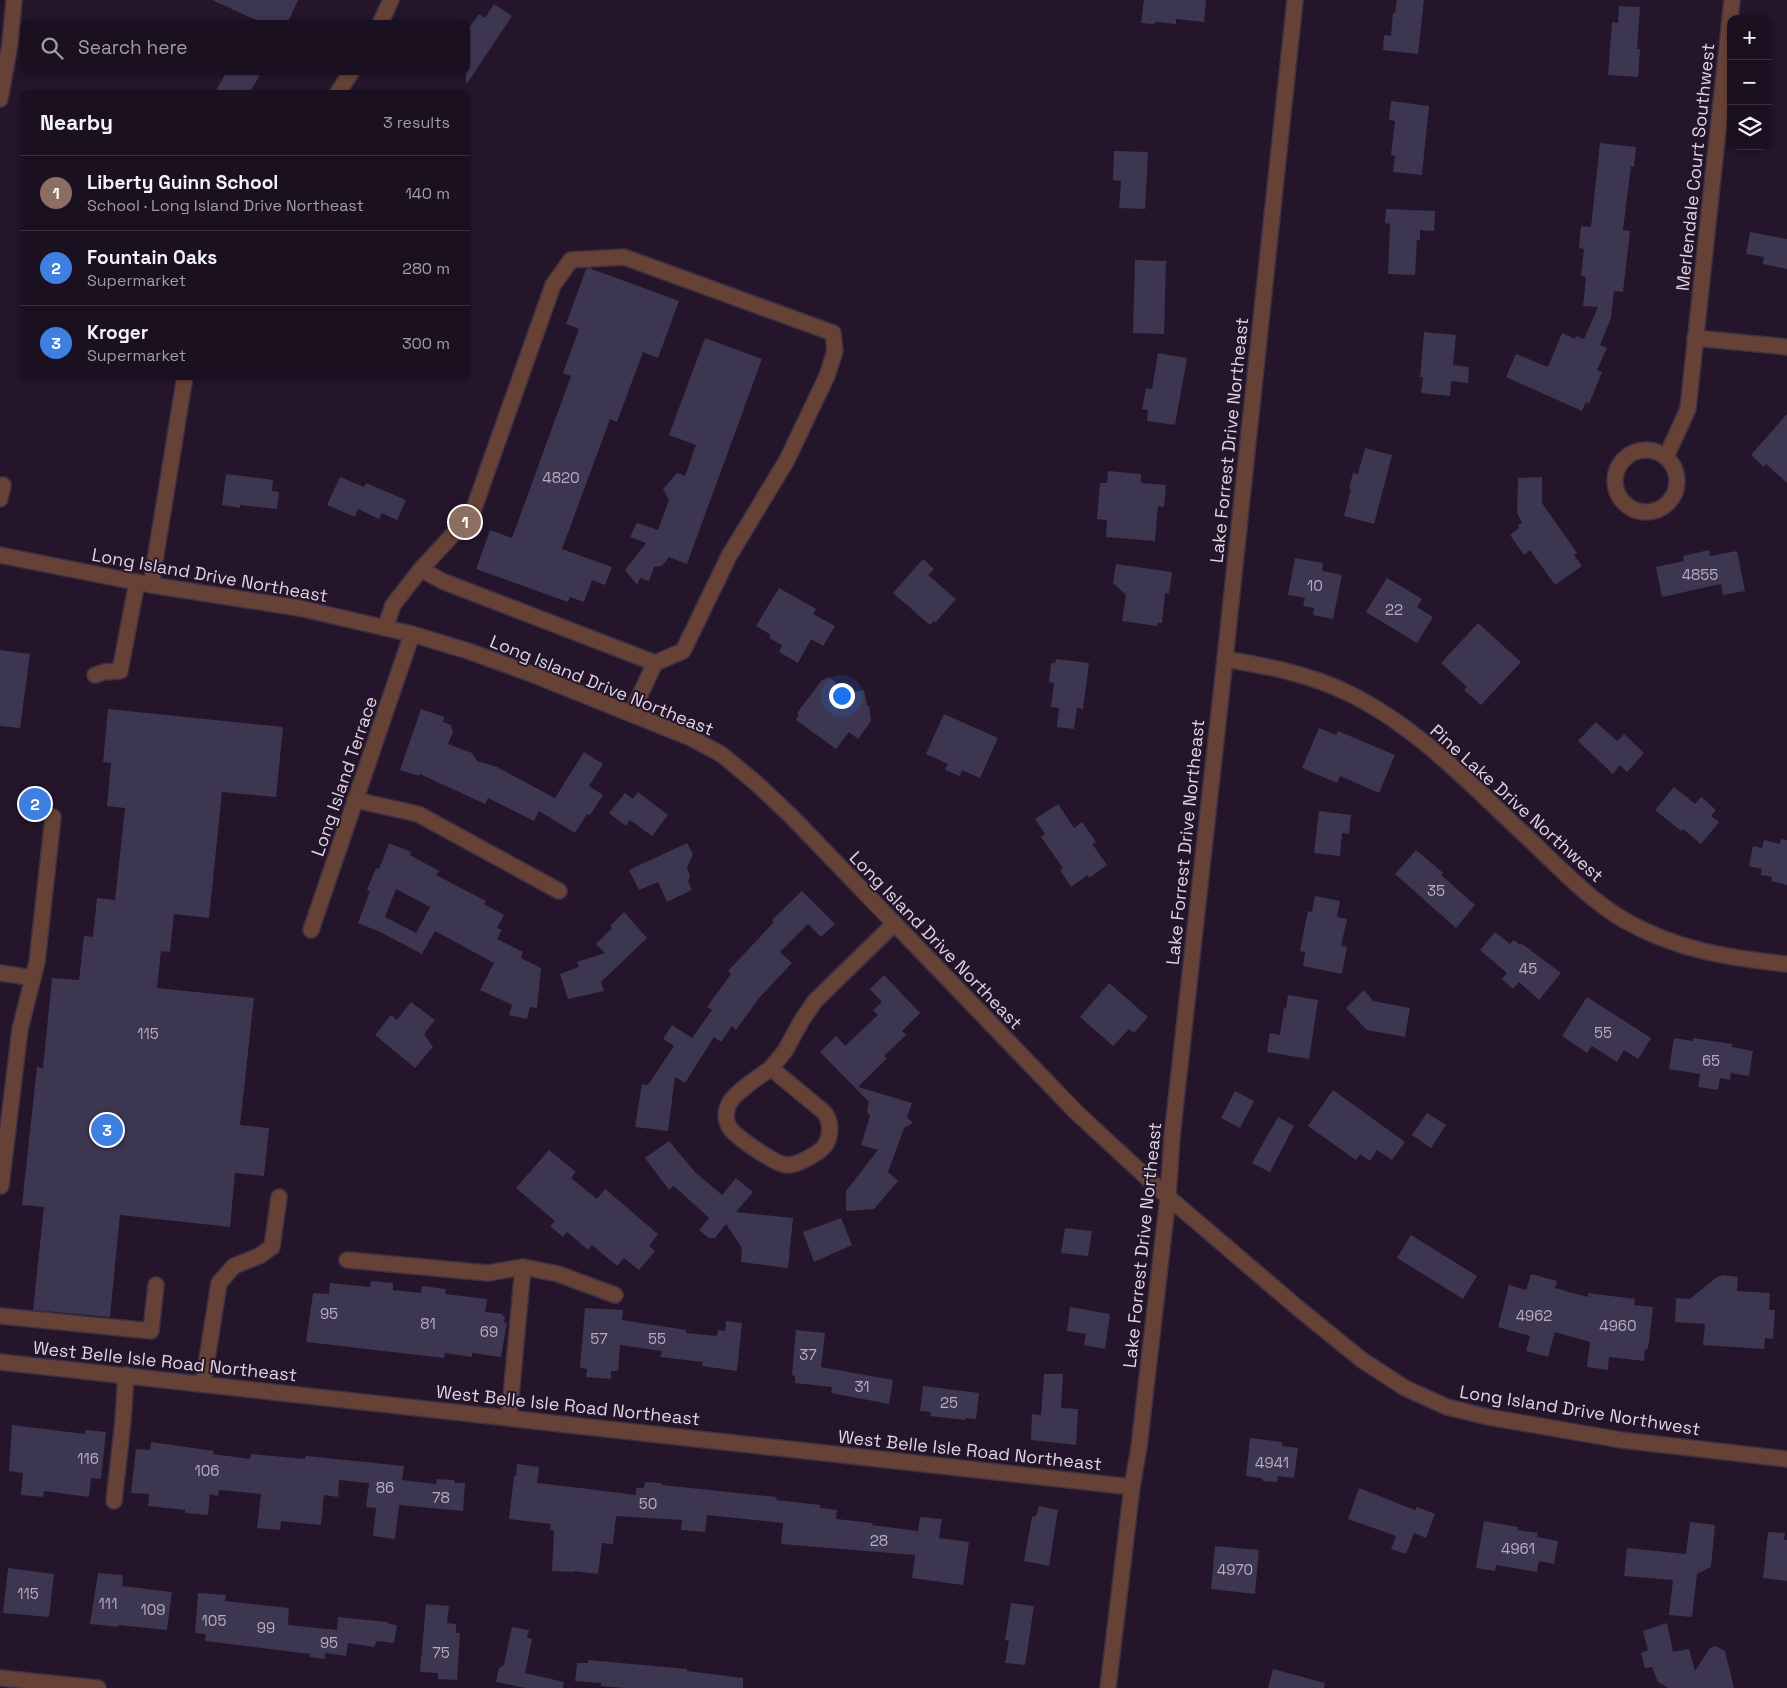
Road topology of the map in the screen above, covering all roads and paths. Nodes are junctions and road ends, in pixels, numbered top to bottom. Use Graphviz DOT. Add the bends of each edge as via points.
graph roads {
  1 [pos="14,0"];
  2 [pos="391,0"];
  3 [pos="1295,0"];
  4 [pos="1732,0"];
  5 [pos="382,20"];
  6 [pos="5,44"];
  7 [pos="349,75"];
  8 [pos="340,90"];
  9 [pos="0,99"];
  10 [pos="1695,338"];
  11 [pos="1787,347"];
  12 [pos="184,380"];
  13 [pos="1666,457"];
  14 [pos="0,555"];
  15 [pos="421,569"];
  16 [pos="144,583"];
  17 [pos="385,628"];
  18 [pos="412,634"];
  19 [pos="1225,660"];
  20 [pos="655,663"];
  21 [pos="95,675"];
  22 [pos="631,714"];
  23 [pos="355,800"];
  24 [pos="53,817"];
  25 [pos="559,891"];
  26 [pos="894,924"];
  27 [pos="311,930"];
  28 [pos="1787,964"];
  29 [pos="0,974"];
  30 [pos="33,978"];
  31 [pos="770,1068"];
  32 [pos="1,1186"];
  33 [pos="279,1197"];
  34 [pos="1168,1197"];
  35 [pos="347,1260"];
  36 [pos="523,1267"];
  37 [pos="156,1285"];
  38 [pos="615,1295"];
  39 [pos="0,1316"];
  40 [pos="0,1362"];
  41 [pos="126,1376"];
  42 [pos="203,1384"];
  43 [pos="509,1418"];
  44 [pos="1787,1459"];
  45 [pos="1132,1487"];
  46 [pos="114,1501"];
  47 [pos="0,1678"];
  48 [pos="98,1688"];
  49 [pos="1108,1688"];
  1 -- 6 [label="street"];
  2 -- 5 [label="street"];
  3 -- 19 [label="street, Lake Forrest Drive Northeast"];
  4 -- 10 [label="street, Merlendale Court Southwest"];
  6 -- 9 [label="street"];
  7 -- 8 [label="street"];
  10 -- 11 [label="street"];
  10 -- 13 [label="street, Merlendale Court Southwest" via="1688,409"];
  12 -- 16 [label="street"];
  13 -- 13 [label="street" via="1646,449 1629,454 1618,466 1614,482 1619,497 1631,509 1643,512 1660,509 1670,500 1677,486 1676,470"];
  14 -- 16 [label="street, Long Island Drive Northeast"];
  15 -- 17 [label="street" via="393,605"];
  15 -- 20 [label="street" via="442,581"];
  15 -- 20 [label="street" via="472,514 553,285 571,260 624,257 833,333 835,351 827,376 787,460 728,556 682,652"];
  16 -- 17 [label="street, Long Island Drive Northeast" via="299,608"];
  16 -- 21 [label="street" via="120,671"];
  17 -- 18 [label="street, Long Island Drive Northeast"];
  18 -- 22 [label="street, Long Island Drive Northeast" via="530,673"];
  18 -- 23 [label="street, Long Island Terrace"];
  19 -- 28 [label="street, Pine Lake Drive Northwest" via="1306,676 1348,693 1387,715 1438,753 1586,893 1625,920 1672,942 1707,953"];
  19 -- 34 [label="street, Lake Forrest Drive Northeast"];
  20 -- 22 [label="street"];
  22 -- 26 [label="street, Long Island Drive Northeast" via="721,754 791,816"];
  23 -- 25 [label="street" via="418,814"];
  23 -- 27 [label="street, Long Island Terrace"];
  24 -- 30 [label="street"];
  26 -- 31 [label="street" via="816,1001 785,1051"];
  26 -- 34 [label="street, Long Island Drive Northeast" via="1077,1113"];
  29 -- 30 [label="street"];
  30 -- 32 [label="street" via="20,1029"];
  31 -- 31 [label="street" via="826,1114 831,1129 826,1145 797,1164 786,1165 775,1160 738,1136 727,1120 729,1103"];
  33 -- 42 [label="street" via="272,1246 259,1256 234,1266 219,1283"];
  34 -- 44 [label="street, Long Island Drive Northwest" via="1362,1360 1405,1388 1446,1407 1621,1440"];
  34 -- 45 [label="street, Lake Forrest Drive Northeast"];
  35 -- 36 [label="street" via="488,1273"];
  36 -- 38 [label="street" via="558,1274"];
  36 -- 43 [label="street"];
  37 -- 39 [label="street" via="151,1331"];
  40 -- 41 [label="street, West Belle Isle Road Northeast"];
  41 -- 42 [label="street, West Belle Isle Road Northeast"];
  41 -- 46 [label="street"];
  42 -- 43 [label="street, West Belle Isle Road Northeast"];
  43 -- 45 [label="street, West Belle Isle Road Northeast"];
  45 -- 49 [label="street, Lake Forrest Drive Northeast"];
  47 -- 48 [label="street"];
}
